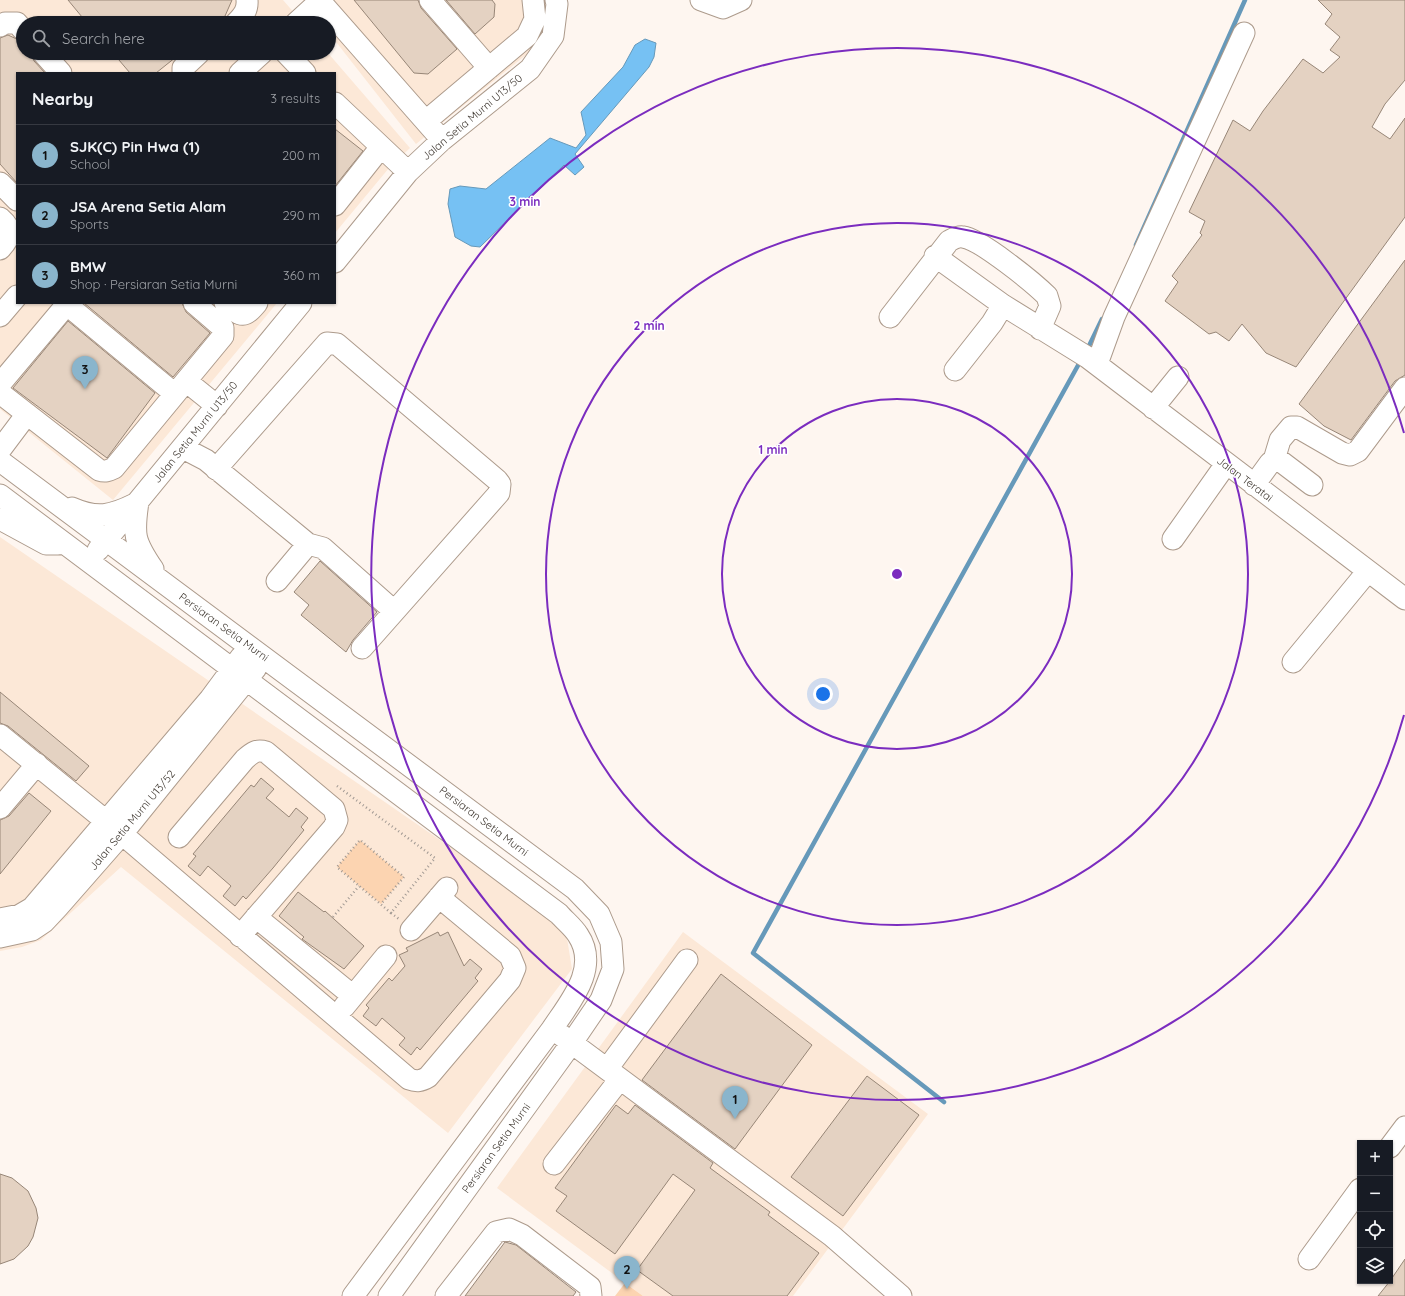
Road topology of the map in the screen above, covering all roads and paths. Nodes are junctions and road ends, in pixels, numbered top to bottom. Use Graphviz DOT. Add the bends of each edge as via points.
graph roads {
  1 [pos="247,0"];
  2 [pos="430,0"];
  3 [pos="534,0"];
  4 [pos="556,0"];
  5 [pos="700,0"];
  6 [pos="741,0"];
  7 [pos="320,1"];
  8 [pos="243,16"];
  9 [pos="304,16"];
  10 [pos="333,16"];
  11 [pos="336,19"];
  12 [pos="16,23"];
  13 [pos="0,26"];
  14 [pos="1244,33"];
  15 [pos="49,60"];
  16 [pos="192,60"];
  17 [pos="254,60"];
  18 [pos="489,68"];
  19 [pos="60,72"];
  20 [pos="183,72"];
  21 [pos="241,72"];
  22 [pos="336,104"];
  23 [pos="426,121"];
  24 [pos="442,140"];
  25 [pos="381,147"];
  26 [pos="408,172"];
  27 [pos="0,183"];
  28 [pos="16,199"];
  29 [pos="336,204"];
  30 [pos="0,218"];
  31 [pos="339,248"];
  32 [pos="0,249"];
  33 [pos="935,256"];
  34 [pos="16,297"];
  35 [pos="67,304"];
  36 [pos="195,304"];
  37 [pos="226,304"];
  38 [pos="256,304"];
  39 [pos="300,304"];
  40 [pos="1003,305"];
  41 [pos="0,316"];
  42 [pos="890,317"];
  43 [pos="1040,329"];
  44 [pos="1084,356"];
  45 [pos="955,370"];
  46 [pos="1178,377"];
  47 [pos="0,384"];
  48 [pos="181,388"];
  49 [pos="1405,388"];
  50 [pos="0,393"];
  51 [pos="217,406"];
  52 [pos="1153,408"];
  53 [pos="27,414"];
  54 [pos="183,448"];
  55 [pos="0,450"];
  56 [pos="1274,460"];
  57 [pos="0,461"];
  58 [pos="1226,464"];
  59 [pos="216,469"];
  60 [pos="1254,485"];
  61 [pos="1312,485"];
  62 [pos="0,495"];
  63 [pos="51,498"];
  64 [pos="138,502"];
  65 [pos="0,519"];
  66 [pos="107,539"];
  67 [pos="1173,539"];
  68 [pos="66,544"];
  69 [pos="308,544"];
  70 [pos="89,561"];
  71 [pos="1368,571"];
  72 [pos="161,581"];
  73 [pos="277,581"];
  74 [pos="1405,599"];
  75 [pos="394,611"];
  76 [pos="196,640"];
  77 [pos="362,648"];
  78 [pos="257,651"];
  79 [pos="1293,662"];
  80 [pos="240,674"];
  81 [pos="277,701"];
  82 [pos="216,706"];
  83 [pos="0,735"];
  84 [pos="37,764"];
  85 [pos="337,786"];
  86 [pos="3,799"];
  87 [pos="115,828"];
  88 [pos="179,837"];
  89 [pos="359,886"];
  90 [pos="381,904"];
  91 [pos="256,917"];
  92 [pos="333,917"];
  93 [pos="0,919"];
  94 [pos="411,930"];
  95 [pos="240,936"];
  96 [pos="0,937"];
  97 [pos="386,956"];
  98 [pos="687,960"];
  99 [pos="353,996"];
  100 [pos="336,1017"];
  101 [pos="552,1029"];
  102 [pos="571,1044"];
  103 [pos="614,1074"];
  104 [pos="1405,1127"];
  105 [pos="1393,1143"];
  106 [pos="554,1164"];
  107 [pos="1357,1193"];
  108 [pos="1309,1259"];
  109 [pos="396,1294"];
  110 [pos="353,1296"];
  111 [pos="363,1296"];
  112 [pos="446,1296"];
  113 [pos="591,1296"];
  114 [pos="901,1296"];
  1 -- 8 [label="street"];
  2 -- 18 [label="street"];
  3 -- 18 [label="street" via="535,19 527,36"];
  4 -- 24 [label="street, Jalan Setia Murni U13/50" via="553,36 530,69"];
  5 -- 6 [label="street" via="723,8"];
  7 -- 9 [label="street"];
  7 -- 10 [label="street"];
  11 -- 23 [label="street"];
  12 -- 13 [label="street" via="4,22"];
  14 -- 44 [label="street" via="1114,317"];
  15 -- 19 [label="street"];
  16 -- 20 [label="street" via="183,68"];
  17 -- 21 [label="street"];
  18 -- 23 [label="street"];
  22 -- 25 [label="street"];
  23 -- 24 [label="street"];
  24 -- 26 [label="street, Jalan Setia Murni U13/50"];
  25 -- 26 [label="street"];
  25 -- 29 [label="street"];
  26 -- 31 [label="street, Jalan Setia Murni U13/50"];
  27 -- 28 [label="street"];
  30 -- 32 [label="street" via="7,224 10,233 8,240"];
  33 -- 40 [label="street, Jalan Teratai"];
  33 -- 42 [label="street"];
  33 -- 43 [label="street" via="948,241 958,237 970,238 981,245 1047,296 1050,306"];
  34 -- 41 [label="street"];
  35 -- 47 [label="street"];
  35 -- 48 [label="street"];
  36 -- 48 [label="street" via="223,328 224,332"];
  37 -- 38 [label="street" via="244,316"];
  39 -- 51 [label="street, Jalan Setia Murni U13/50"];
  40 -- 43 [label="street, Jalan Teratai"];
  40 -- 45 [label="street"];
  43 -- 44 [label="street, Jalan Teratai"];
  44 -- 52 [label="street, Jalan Teratai"];
  46 -- 52 [label="street"];
  48 -- 51 [label="street"];
  48 -- 53 [label="street" via="114,468 105,472"];
  49 -- 56 [label="street" via="1358,452 1350,455 1342,453 1297,427 1291,427 1280,440"];
  50 -- 53 [label="street"];
  51 -- 54 [label="street, Jalan Setia Murni U13/50"];
  52 -- 58 [label="street, Jalan Teratai"];
  53 -- 55 [label="street"];
  54 -- 59 [label="street" via="206,460"];
  54 -- 64 [label="street, Jalan Setia Murni U13/50"];
  56 -- 60 [label="street"];
  56 -- 61 [label="street" via="1279,460"];
  57 -- 63 [label="street, Persiaran Setia Murni"];
  58 -- 60 [label="street, Jalan Teratai"];
  58 -- 67 [label="street"];
  59 -- 69 [label="street"];
  59 -- 75 [label="street" via="323,345 337,344 500,484 499,493"];
  60 -- 71 [label="street, Jalan Teratai"];
  62 -- 68 [label="street"];
  63 -- 64 [label="street" via="78,510 104,516"];
  63 -- 66 [label="street, Persiaran Setia Murni"];
  64 -- 66 [label="street, Jalan Setia Murni U13/50"];
  64 -- 72 [label="street" via="136,537 141,550"];
  65 -- 68 [label="street" via="46,544"];
  66 -- 70 [label="street, Jalan Setia Murni U13/50"];
  66 -- 72 [label="street, Persiaran Setia Murni"];
  68 -- 70 [label="street"];
  69 -- 73 [label="street"];
  69 -- 75 [label="street" via="323,548"];
  70 -- 76 [label="street"];
  71 -- 74 [label="street, Jalan Teratai"];
  71 -- 79 [label="street"];
  72 -- 78 [label="street, Persiaran Setia Murni"];
  75 -- 77 [label="street"];
  76 -- 80 [label="street"];
  76 -- 82 [label="street" via="215,674"];
  78 -- 80 [label="street, Jalan Setia Murni U13/52"];
  78 -- 102 [label="street, Persiaran Setia Murni" via="575,889 599,914 611,942 613,969 601,1000"];
  80 -- 81 [label="street"];
  80 -- 82 [label="street, Jalan Setia Murni U13/52"];
  81 -- 82 [label="street" via="253,700"];
  81 -- 101 [label="street" via="559,914 578,935 584,948 586,965 580,987"];
  82 -- 87 [label="street, Jalan Setia Murni U13/52"];
  83 -- 84 [label="street"];
  84 -- 86 [label="street"];
  84 -- 87 [label="street"];
  85 -- 90 [label="path" via="435,858 391,913"];
  87 -- 93 [label="street, Jalan Setia Murni U13/52" via="32,908 20,915"];
  87 -- 95 [label="street"];
  87 -- 96 [label="street, Jalan Setia Murni U13/52" via="44,922 32,930"];
  88 -- 91 [label="street" via="244,759 260,750 266,752 332,806 337,813 334,827"];
  89 -- 90 [label="path"];
  89 -- 90 [label="path" via="337,867 360,840 404,877"];
  89 -- 92 [label="path"];
  91 -- 95 [label="street"];
  91 -- 99 [label="street"];
  94 -- 100 [label="street" via="443,892 510,956 514,968 510,980 422,1081 410,1079"];
  95 -- 100 [label="street"];
  97 -- 99 [label="street"];
  98 -- 103 [label="street"];
  99 -- 100 [label="street"];
  101 -- 102 [label="street"];
  101 -- 110 [label="street"];
  102 -- 103 [label="street"];
  102 -- 109 [label="street, Persiaran Setia Murni"];
  103 -- 106 [label="street"];
  103 -- 114 [label="street" via="832,1236"];
  104 -- 105 [label="street"];
  107 -- 108 [label="street"];
  109 -- 111 [label="street" via="379,1286"];
  112 -- 113 [label="street" via="496,1232 509,1229 522,1235 590,1287"];
}
